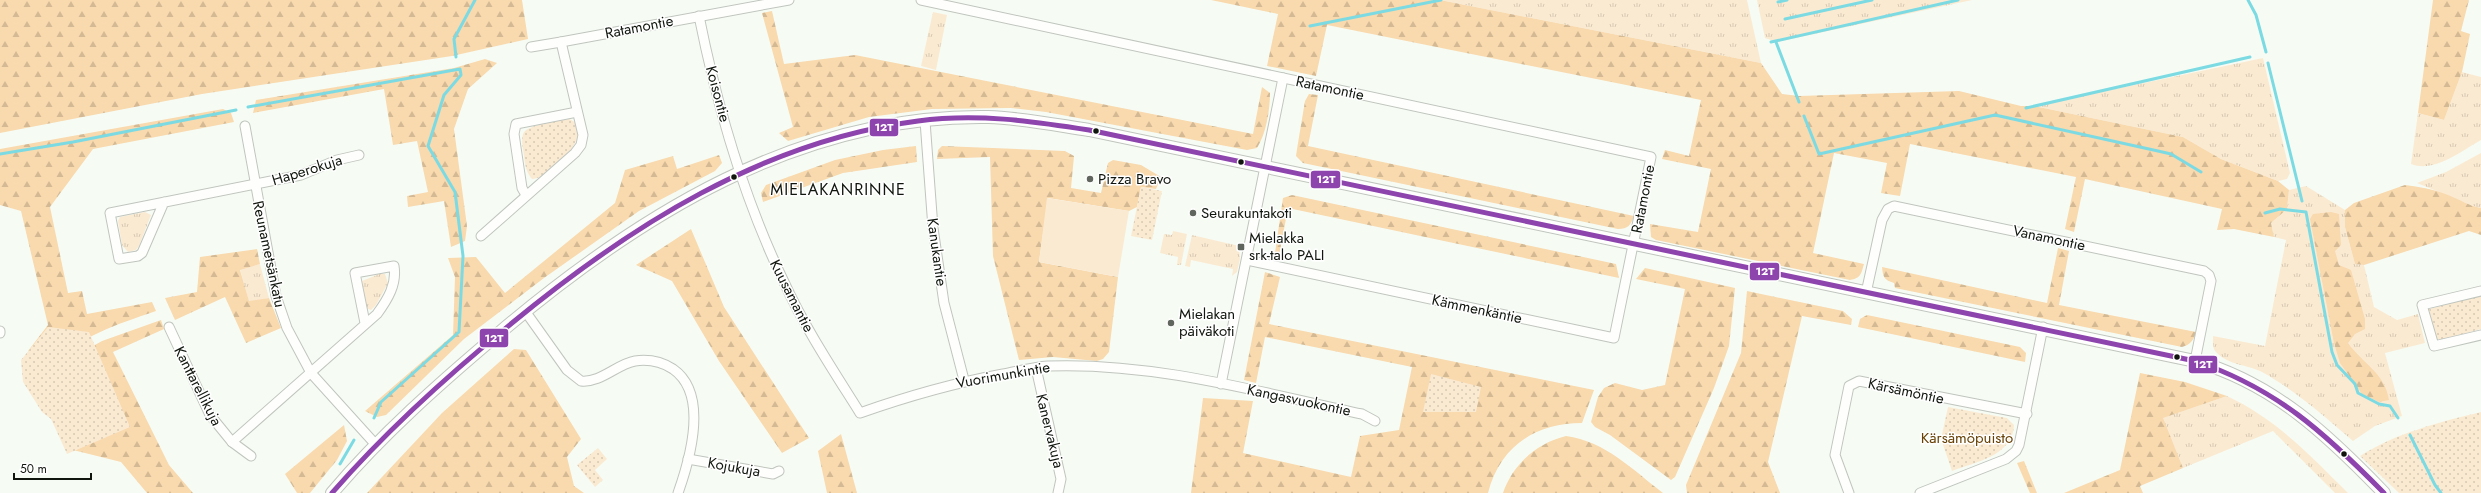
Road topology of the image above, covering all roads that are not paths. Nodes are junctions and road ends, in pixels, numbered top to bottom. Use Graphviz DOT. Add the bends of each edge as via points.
graph roads {
  1 [pos="789,0"];
  2 [pos="921,0"];
  3 [pos="699,16"];
  4 [pos="561,42"];
  5 [pos="531,47"];
  6 [pos="1283,78"];
  7 [pos="577,112"];
  8 [pos="925,121"];
  9 [pos="245,126"];
  10 [pos="359,155"];
  11 [pos="1266,167"];
  12 [pos="741,171"];
  13 [pos="255,185"];
  14 [pos="526,195"];
  15 [pos="164,202"];
  16 [pos="481,236"];
  17 [pos="1633,245"];
  18 [pos="1247,260"];
  19 [pos="2481,291"];
  20 [pos="1866,292"];
  21 [pos="525,311"];
  22 [pos="365,323"];
  23 [pos="168,328"];
  24 [pos="2043,328"];
  25 [pos="2481,335"];
  26 [pos="2195,361"];
  27 [pos="1036,368"];
  28 [pos="311,372"];
  29 [pos="964,380"];
  30 [pos="1221,384"];
  31 [pos="860,413"];
  32 [pos="2026,414"];
  33 [pos="1375,421"];
  34 [pos="232,442"];
  35 [pos="377,446"];
  36 [pos="251,456"];
  37 [pos="688,459"];
  38 [pos="779,471"];
  39 [pos="332,493"];
  40 [pos="678,493"];
  41 [pos="1058,493"];
  42 [pos="1849,493"];
  43 [pos="1920,493"];
  44 [pos="2384,493"];
  1 -- 3 [label="street, Ratamontie"];
  2 -- 6 [label="street, Ratamontie"];
  3 -- 4 [label="street, Ratamontie"];
  3 -- 12 [label="street, Koisontie" via="718,98"];
  4 -- 5 [label="street, Ratamontie"];
  4 -- 7 [label="street"];
  6 -- 11 [label="street"];
  6 -- 17 [label="street, Ratamontie" via="1651,157"];
  7 -- 14 [label="street" via="583,135 581,145"];
  7 -- 14 [label="street" via="516,124 514,134 522,188"];
  8 -- 11 [label="street" via="990,117 1034,121"];
  8 -- 12 [label="street" via="870,129 813,142"];
  8 -- 29 [label="street, Kanukantie" via="933,228 944,303"];
  9 -- 13 [label="street, Reunametsänkatu"];
  10 -- 13 [label="street, Haperokuja" via="337,160 301,175"];
  11 -- 17 [label="street"];
  11 -- 18 [label="street"];
  12 -- 21 [label="street" via="688,198 632,232 593,258"];
  12 -- 31 [label="street, Kuusamantie" via="764,237 784,282 814,339"];
  13 -- 15 [label="street, Haperokuja"];
  13 -- 28 [label="street, Reunametsänkatu" via="276,296 287,328"];
  14 -- 16 [label="street"];
  15 -- 15 [label="street, Haperokuja" via="142,253 120,259 110,214"];
  17 -- 18 [label="street, Kämmenkäntie" via="1614,338"];
  17 -- 20 [label="street"];
  18 -- 30 [label="street"];
  19 -- 25 [label="street" via="2423,303 2422,306 2434,346"];
  20 -- 24 [label="street"];
  20 -- 26 [label="street, Vanamontie" via="1882,220 1888,209 1894,206 1902,207 2204,271 2211,281"];
  21 -- 35 [label="street" via="470,357"];
  21 -- 37 [label="street" via="567,370 581,381 597,378 624,364 640,361 658,362 676,371 689,388 693,399 693,429"];
  22 -- 22 [label="street, Kanttarellikuja" via="377,314 387,300 394,283 394,266 355,273"];
  22 -- 28 [label="street, Kanttarellikuja"];
  23 -- 34 [label="street, Kanttarellikuja" via="210,415"];
  24 -- 26 [label="street"];
  24 -- 32 [label="street"];
  26 -- 44 [label="street" via="2238,375 2281,400 2350,458"];
  27 -- 29 [label="street, Vuorimunkintie"];
  27 -- 30 [label="street, Vuorimunkintie" via="1110,366"];
  27 -- 41 [label="street, Kanervakuja" via="1061,479"];
  28 -- 34 [label="street, Kanttarellikuja"];
  28 -- 35 [label="street, Reunametsänkatu"];
  29 -- 31 [label="street, Vuorimunkintie" via="910,395"];
  30 -- 33 [label="street, Kangasvuokontie" via="1362,414"];
  32 -- 42 [label="street, Kärsämöntie" via="1859,381 1853,382 1849,386 1835,455"];
  32 -- 43 [label="street" via="2019,445 2012,455"];
  34 -- 36 [label="street, Kanttarellikuja"];
  35 -- 39 [label="street"];
  37 -- 38 [label="street, Kojukuja" via="773,474"];
  37 -- 40 [label="street"];
}
